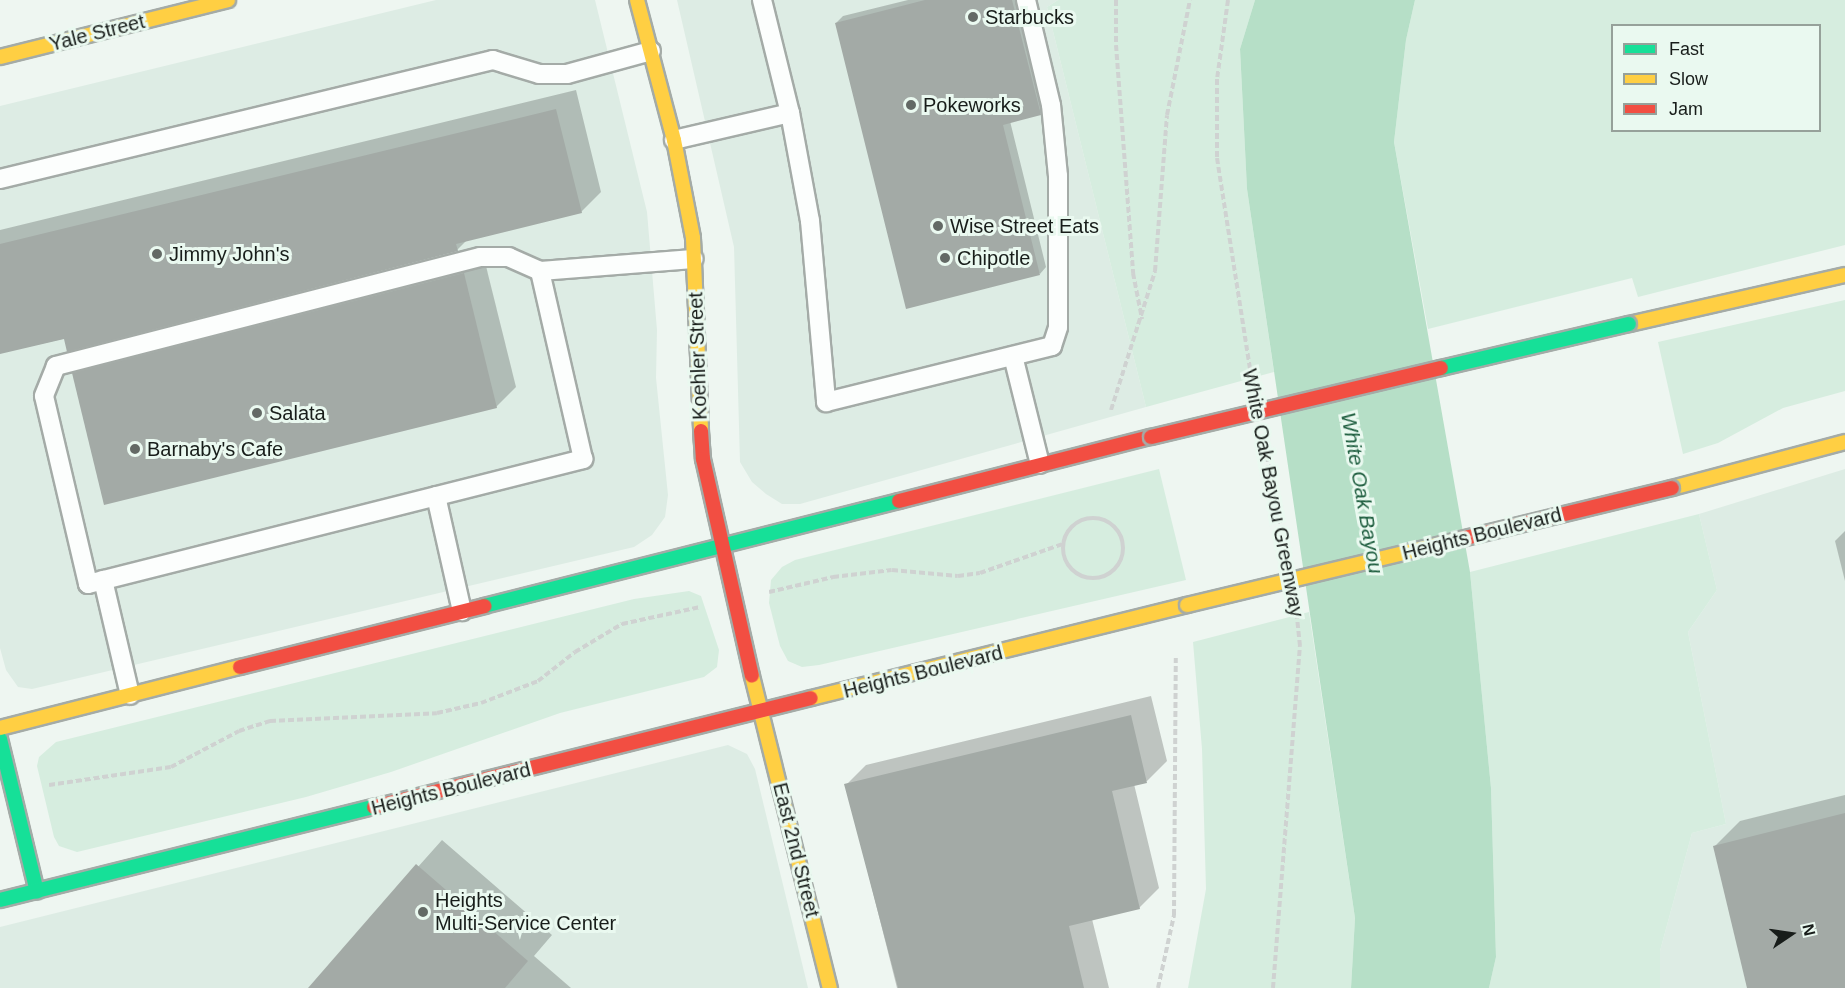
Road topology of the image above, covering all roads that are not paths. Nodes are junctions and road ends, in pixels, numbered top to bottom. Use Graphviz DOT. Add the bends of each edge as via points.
graph roads {
  1 [pos="228,0"];
  2 [pos="637,0"];
  3 [pos="762,0"];
  4 [pos="1026,0"];
  5 [pos="651,51"];
  6 [pos="0,57"];
  7 [pos="790,113"];
  8 [pos="674,140"];
  9 [pos="0,179"];
  10 [pos="694,259"];
  11 [pos="540,271"];
  12 [pos="1845,275"];
  13 [pos="1013,356"];
  14 [pos="1845,442"];
  15 [pos="1040,464"];
  16 [pos="436,496"];
  17 [pos="723,544"];
  18 [pos="103,580"];
  19 [pos="462,610"];
  20 [pos="130,695"];
  21 [pos="761,712"];
  22 [pos="0,728"];
  23 [pos="0,739"];
  24 [pos="37,892"];
  25 [pos="0,900"];
  26 [pos="830,988"];
  1 -- 6 [label="main road, Yale Street"];
  2 -- 5 [label="main road, Koehler Street"];
  3 -- 7 [label="lane"];
  4 -- 13 [label="lane" via="1051,105 1058,176 1058,327 1052,346"];
  5 -- 8 [label="main road, Koehler Street"];
  5 -- 9 [label="lane" via="567,74 539,74 493,60"];
  7 -- 8 [label="lane"];
  7 -- 13 [label="lane" via="810,220 825,402"];
  8 -- 10 [label="main road, Koehler Street"];
  10 -- 11 [label="lane"];
  10 -- 17 [label="main road, Koehler Street" via="695,363 703,459"];
  11 -- 16 [label="lane" via="583,459"];
  11 -- 18 [label="lane" via="510,257 480,257 56,366 44,396 88,584"];
  12 -- 15 [label="main road, bridge"];
  13 -- 15 [label="lane"];
  14 -- 21 [label="main road, Heights Boulevard, bridge"];
  15 -- 17 [label="main road"];
  16 -- 18 [label="lane"];
  16 -- 19 [label="lane"];
  17 -- 19 [label="main road"];
  17 -- 21 [label="main road, Koehler Street"];
  18 -- 20 [label="lane"];
  19 -- 20 [label="main road"];
  20 -- 22 [label="main road"];
  21 -- 24 [label="main road, Heights Boulevard"];
  21 -- 26 [label="main road, East 2nd Street"];
  23 -- 24 [label="main road"];
  24 -- 25 [label="main road, Heights Boulevard"];
}
